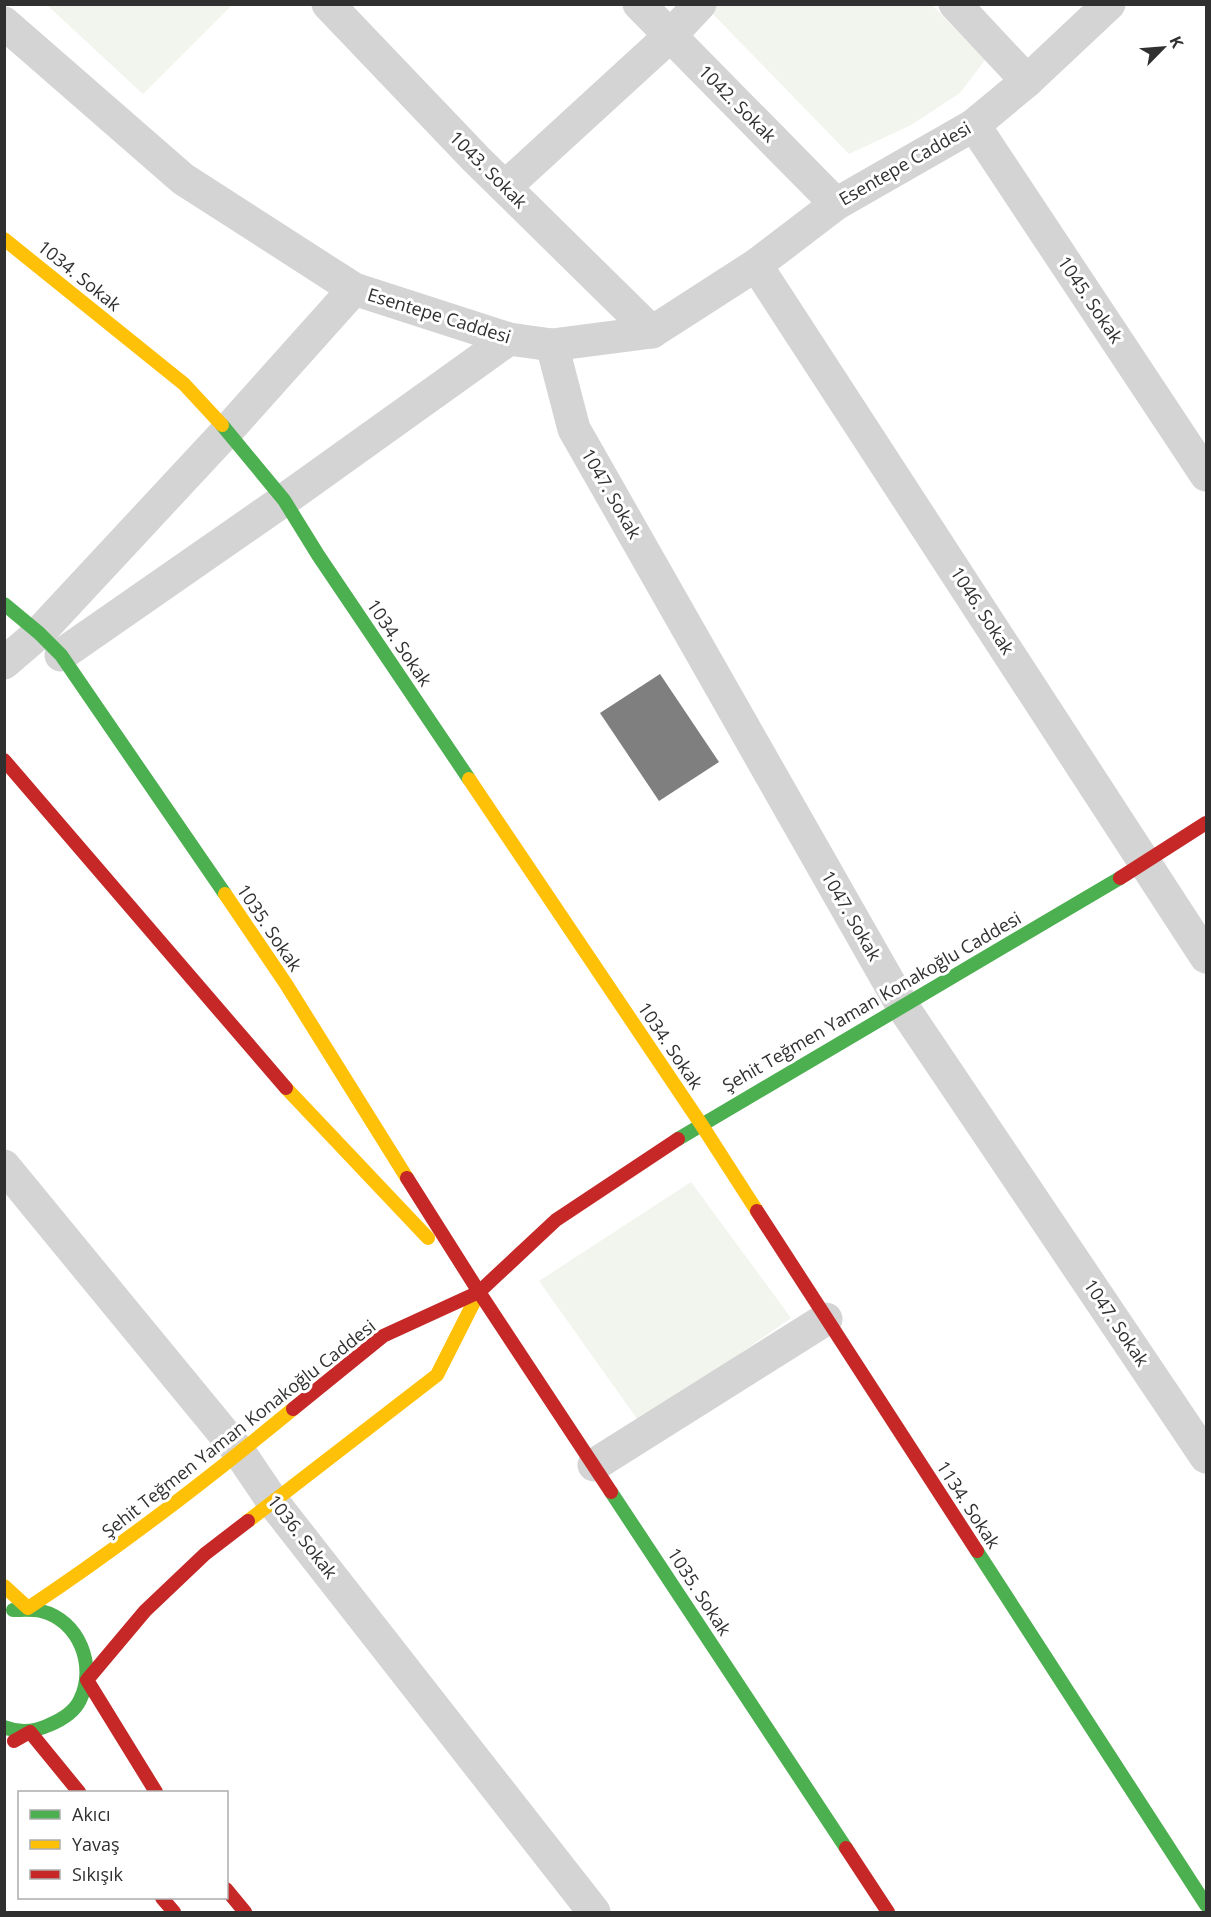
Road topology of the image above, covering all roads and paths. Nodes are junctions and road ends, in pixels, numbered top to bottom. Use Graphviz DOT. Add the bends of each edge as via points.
graph roads {
  1 [pos="328,4"];
  2 [pos="639,4"];
  3 [pos="700,4"];
  4 [pos="955,4"];
  5 [pos="1109,4"];
  6 [pos="4,23"];
  7 [pos="670,36"];
  8 [pos="1027,81"];
  9 [pos="974,124"];
  10 [pos="505,187"];
  11 [pos="836,204"];
  12 [pos="4,239"];
  13 [pos="756,265"];
  14 [pos="354,289"];
  15 [pos="652,332"];
  16 [pos="509,339"];
  17 [pos="552,345"];
  18 [pos="227,431"];
  19 [pos="1206,475"];
  20 [pos="284,500"];
  21 [pos="4,604"];
  22 [pos="50,644"];
  23 [pos="4,663"];
  24 [pos="4,760"];
  25 [pos="1206,823"];
  26 [pos="1146,863"];
  27 [pos="1206,957"];
  28 [pos="903,1007"];
  29 [pos="700,1124"];
  30 [pos="4,1166"];
  31 [pos="479,1292"];
  32 [pos="826,1319"];
  33 [pos="240,1453"];
  34 [pos="1206,1457"];
  35 [pos="594,1465"];
  36 [pos="273,1502"];
  37 [pos="4,1586"];
  38 [pos="28,1608"];
  39 [pos="4,1613"];
  40 [pos="87,1680"];
  41 [pos="4,1727"];
  42 [pos="30,1732"];
  43 [pos="4,1746"];
  44 [pos="78,1791"];
  45 [pos="155,1791"];
  46 [pos="228,1891"];
  47 [pos="163,1899"];
  48 [pos="1206,1905"];
  49 [pos="174,1912"];
  50 [pos="245,1912"];
  51 [pos="594,1912"];
  52 [pos="888,1912"];
  1 -- 10 [label="street, 1043. Sokak"];
  2 -- 7 [label="street, 1042. Sokak"];
  3 -- 7 [label="street"];
  4 -- 8 [label="street"];
  5 -- 8 [label="street, Esentepe Caddesi"];
  6 -- 14 [label="street, Esentepe Caddesi" via="183,179"];
  7 -- 10 [label="street"];
  7 -- 11 [label="street, 1042. Sokak"];
  8 -- 9 [label="street, Esentepe Caddesi"];
  9 -- 11 [label="street, Esentepe Caddesi"];
  9 -- 19 [label="street, 1045. Sokak"];
  10 -- 15 [label="street, 1043. Sokak"];
  11 -- 13 [label="street, Esentepe Caddesi"];
  12 -- 18 [label="street, 1034. Sokak" via="184,384"];
  13 -- 15 [label="street, Esentepe Caddesi"];
  13 -- 26 [label="street, 1046. Sokak"];
  14 -- 16 [label="street, Esentepe Caddesi"];
  14 -- 18 [label="street"];
  15 -- 17 [label="street, Esentepe Caddesi"];
  16 -- 17 [label="street, Esentepe Caddesi"];
  16 -- 20 [label="street"];
  17 -- 28 [label="street, 1047. Sokak" via="574,429"];
  18 -- 20 [label="street, 1034. Sokak"];
  18 -- 22 [label="street"];
  20 -- 22 [label="street"];
  20 -- 29 [label="street, 1034. Sokak"];
  21 -- 22 [label="street, 1035. Sokak"];
  22 -- 23 [label="street"];
  22 -- 31 [label="street, 1035. Sokak" via="286,984"];
  24 -- 31 [label="street, 1035. Sokak" via="274,1075"];
  25 -- 26 [label="street, Şehit Teğmen Yaman Konakoğlu Caddesi"];
  26 -- 27 [label="street, 1046. Sokak"];
  26 -- 28 [label="street, Şehit Teğmen Yaman Konakoğlu Caddesi"];
  28 -- 29 [label="street, Şehit Teğmen Yaman Konakoğlu Caddesi"];
  28 -- 34 [label="street, 1047. Sokak"];
  29 -- 31 [label="street, Şehit Teğmen Yaman Konakoğlu Caddesi" via="556,1220"];
  29 -- 32 [label="street, 1134. Sokak"];
  30 -- 33 [label="street, 1036. Sokak"];
  31 -- 33 [label="street, Şehit Teğmen Yaman Konakoğlu Caddesi" via="383,1336"];
  31 -- 35 [label="street, 1035. Sokak"];
  31 -- 36 [label="street, Şehit Teğmen Yaman Konakoğlu Caddesi" via="437,1375"];
  32 -- 35 [label="street"];
  32 -- 48 [label="street, 1134. Sokak"];
  33 -- 36 [label="street, 1036. Sokak"];
  33 -- 38 [label="street, Şehit Teğmen Yaman Konakoğlu Caddesi" via="90,1567"];
  35 -- 52 [label="street, 1035. Sokak"];
  36 -- 40 [label="street, Şehit Teğmen Yaman Konakoğlu Caddesi" via="205,1554 145,1611"];
  36 -- 51 [label="street, 1036. Sokak"];
  37 -- 38 [label="street"];
  38 -- 39 [label="street"];
  38 -- 40 [label="street" via="49,1613 67,1624 80,1640 87,1660"];
  40 -- 42 [label="street" via="81,1700 67,1716 50,1727"];
  40 -- 45 [label="street"];
  41 -- 42 [label="street"];
  42 -- 43 [label="street"];
  42 -- 44 [label="street"];
  46 -- 50 [label="street"];
  47 -- 49 [label="street"];
}
